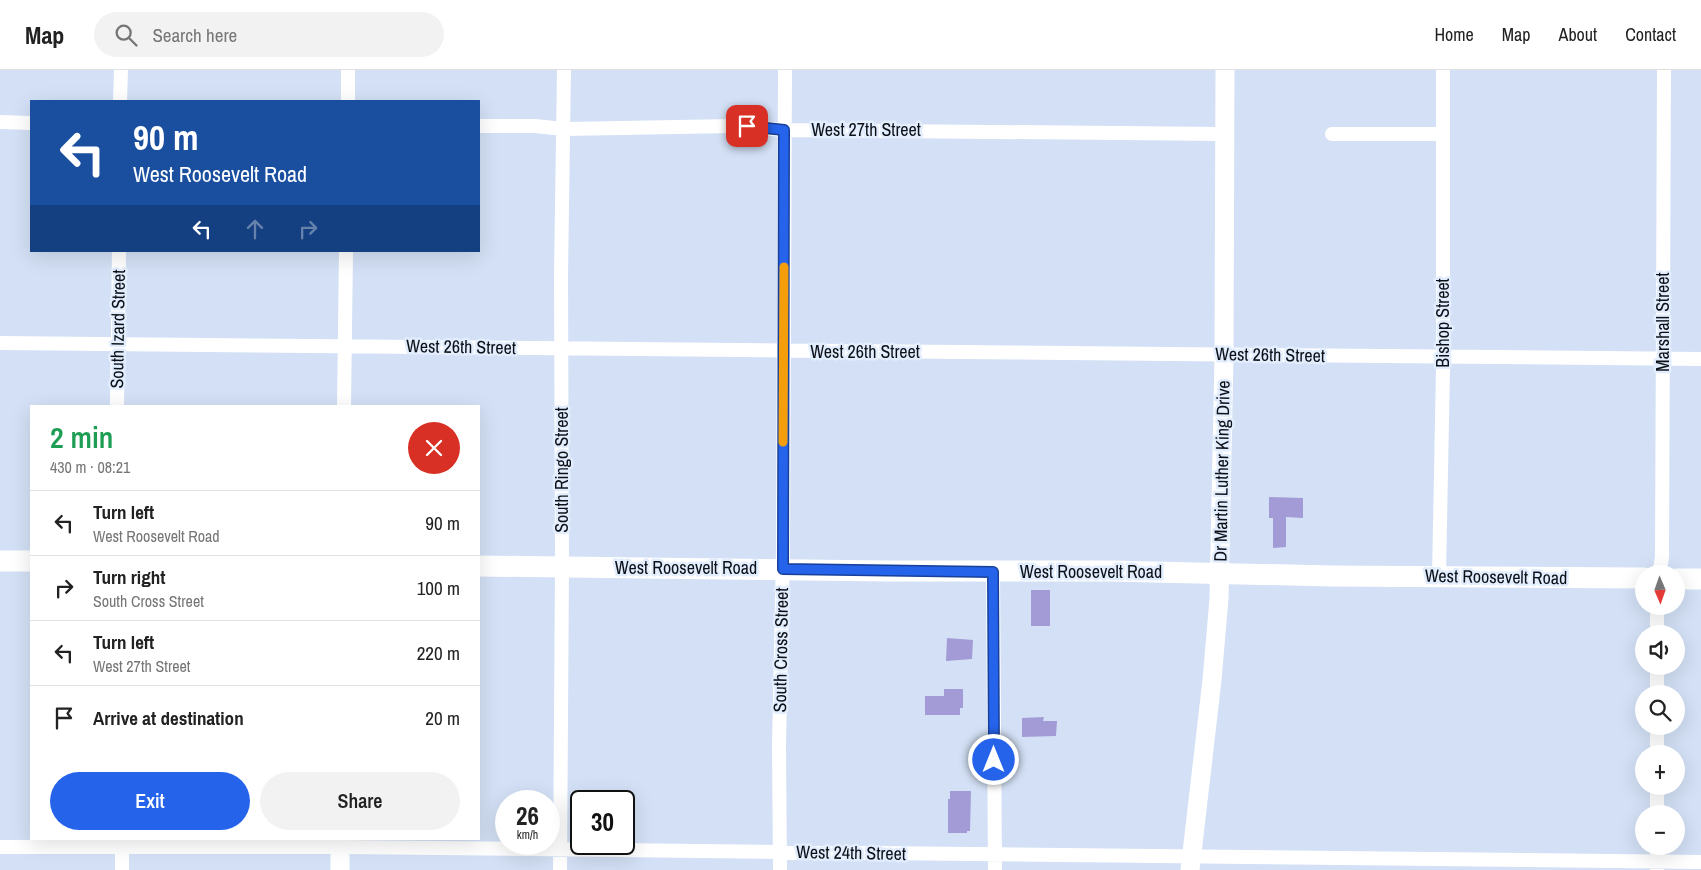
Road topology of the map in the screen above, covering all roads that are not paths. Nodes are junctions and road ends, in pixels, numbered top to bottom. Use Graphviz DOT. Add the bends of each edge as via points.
graph roads {
  1 [pos="120,70"];
  2 [pos="348,70"];
  3 [pos="564,70"];
  4 [pos="785,70"];
  5 [pos="1225,70"];
  6 [pos="1443,70"];
  7 [pos="1664,70"];
  8 [pos="120,100"];
  9 [pos="348,100"];
  10 [pos="0,122"];
  11 [pos="30,123"];
  12 [pos="480,126"];
  13 [pos="564,129"];
  14 [pos="784,130"];
  15 [pos="1224,134"];
  16 [pos="1332,134"];
  17 [pos="1443,134"];
  18 [pos="119,252"];
  19 [pos="346,252"];
  20 [pos="0,343"];
  21 [pos="118,345"];
  22 [pos="344,346"];
  23 [pos="561,348"];
  24 [pos="784,351"];
  25 [pos="1224,355"];
  26 [pos="1443,357"];
  27 [pos="1663,359"];
  28 [pos="1701,359"];
  29 [pos="116,405"];
  30 [pos="344,405"];
  31 [pos="0,561"];
  32 [pos="30,561"];
  33 [pos="1661,565"];
  34 [pos="480,566"];
  35 [pos="562,567"];
  36 [pos="783,569"];
  37 [pos="993,572"];
  38 [pos="1220,574"];
  39 [pos="1439,576"];
  40 [pos="1635,578"];
  41 [pos="1685,578"];
  42 [pos="1701,579"];
  43 [pos="122,842"];
  44 [pos="340,843"];
  45 [pos="0,847"];
  46 [pos="495,848"];
  47 [pos="560,850"];
  48 [pos="780,852"];
  49 [pos="560,855"];
  50 [pos="995,855"];
  51 [pos="1701,862"];
  52 [pos="1191,863"];
  53 [pos="1657,866"];
  54 [pos="122,870"];
  55 [pos="340,870"];
  56 [pos="560,870"];
  57 [pos="780,870"];
  58 [pos="995,870"];
  1 -- 8 [label="street"];
  2 -- 9 [label="street"];
  3 -- 13 [label="street, South Ringo Street"];
  4 -- 14 [label="street, South Cross Street"];
  5 -- 15 [label="street, Dr Martin Luther King Drive"];
  6 -- 17 [label="street, Bishop Street"];
  7 -- 27 [label="street, Marshall Street"];
  10 -- 11 [label="street"];
  12 -- 13 [label="street, West 27th Street"];
  13 -- 14 [label="street, West 27th Street" via="733,126"];
  13 -- 23 [label="street, South Ringo Street"];
  14 -- 15 [label="street, West 27th Street"];
  14 -- 24 [label="street, South Cross Street"];
  15 -- 25 [label="street, Dr Martin Luther King Drive"];
  16 -- 17 [label="street"];
  17 -- 26 [label="street, Bishop Street"];
  18 -- 21 [label="street, South Izard Street"];
  19 -- 22 [label="street"];
  20 -- 21 [label="street, West 26th Street"];
  21 -- 22 [label="street, West 26th Street"];
  21 -- 29 [label="street, South Izard Street"];
  22 -- 23 [label="street, West 26th Street"];
  22 -- 30 [label="street"];
  23 -- 24 [label="street, West 26th Street"];
  23 -- 35 [label="street, South Ringo Street"];
  24 -- 25 [label="street, West 26th Street"];
  24 -- 36 [label="street, South Cross Street"];
  25 -- 26 [label="street, West 26th Street"];
  25 -- 38 [label="street, Dr Martin Luther King Drive"];
  26 -- 27 [label="street, West 26th Street"];
  26 -- 39 [label="street, Bishop Street"];
  27 -- 28 [label="street, West 26th Street"];
  27 -- 33 [label="street, Marshall Street"];
  31 -- 32 [label="main road"];
  34 -- 35 [label="main road, West Roosevelt Road"];
  35 -- 36 [label="main road, West Roosevelt Road"];
  35 -- 47 [label="street, South Ringo Street"];
  36 -- 37 [label="main road, West Roosevelt Road"];
  36 -- 48 [label="street, South Cross Street"];
  37 -- 38 [label="main road, West Roosevelt Road"];
  37 -- 50 [label="street"];
  38 -- 39 [label="main road, West Roosevelt Road"];
  38 -- 52 [label="street, Dr Martin Luther King Drive" via="1212,680"];
  39 -- 40 [label="main road, West Roosevelt Road"];
  41 -- 42 [label="main road"];
  43 -- 44 [label="street, West 24th Street"];
  43 -- 45 [label="street, West 24th Street"];
  43 -- 54 [label="street"];
  44 -- 46 [label="street, West 24th Street"];
  44 -- 55 [label="street"];
  47 -- 48 [label="street, West 24th Street"];
  48 -- 50 [label="street, West 24th Street"];
  48 -- 57 [label="street, South Cross Street"];
  49 -- 56 [label="street, South Ringo Street"];
  50 -- 52 [label="street, West 24th Street"];
  50 -- 58 [label="street"];
  51 -- 53 [label="street, West 24th Street"];
  52 -- 53 [label="street, West 24th Street"];
}
